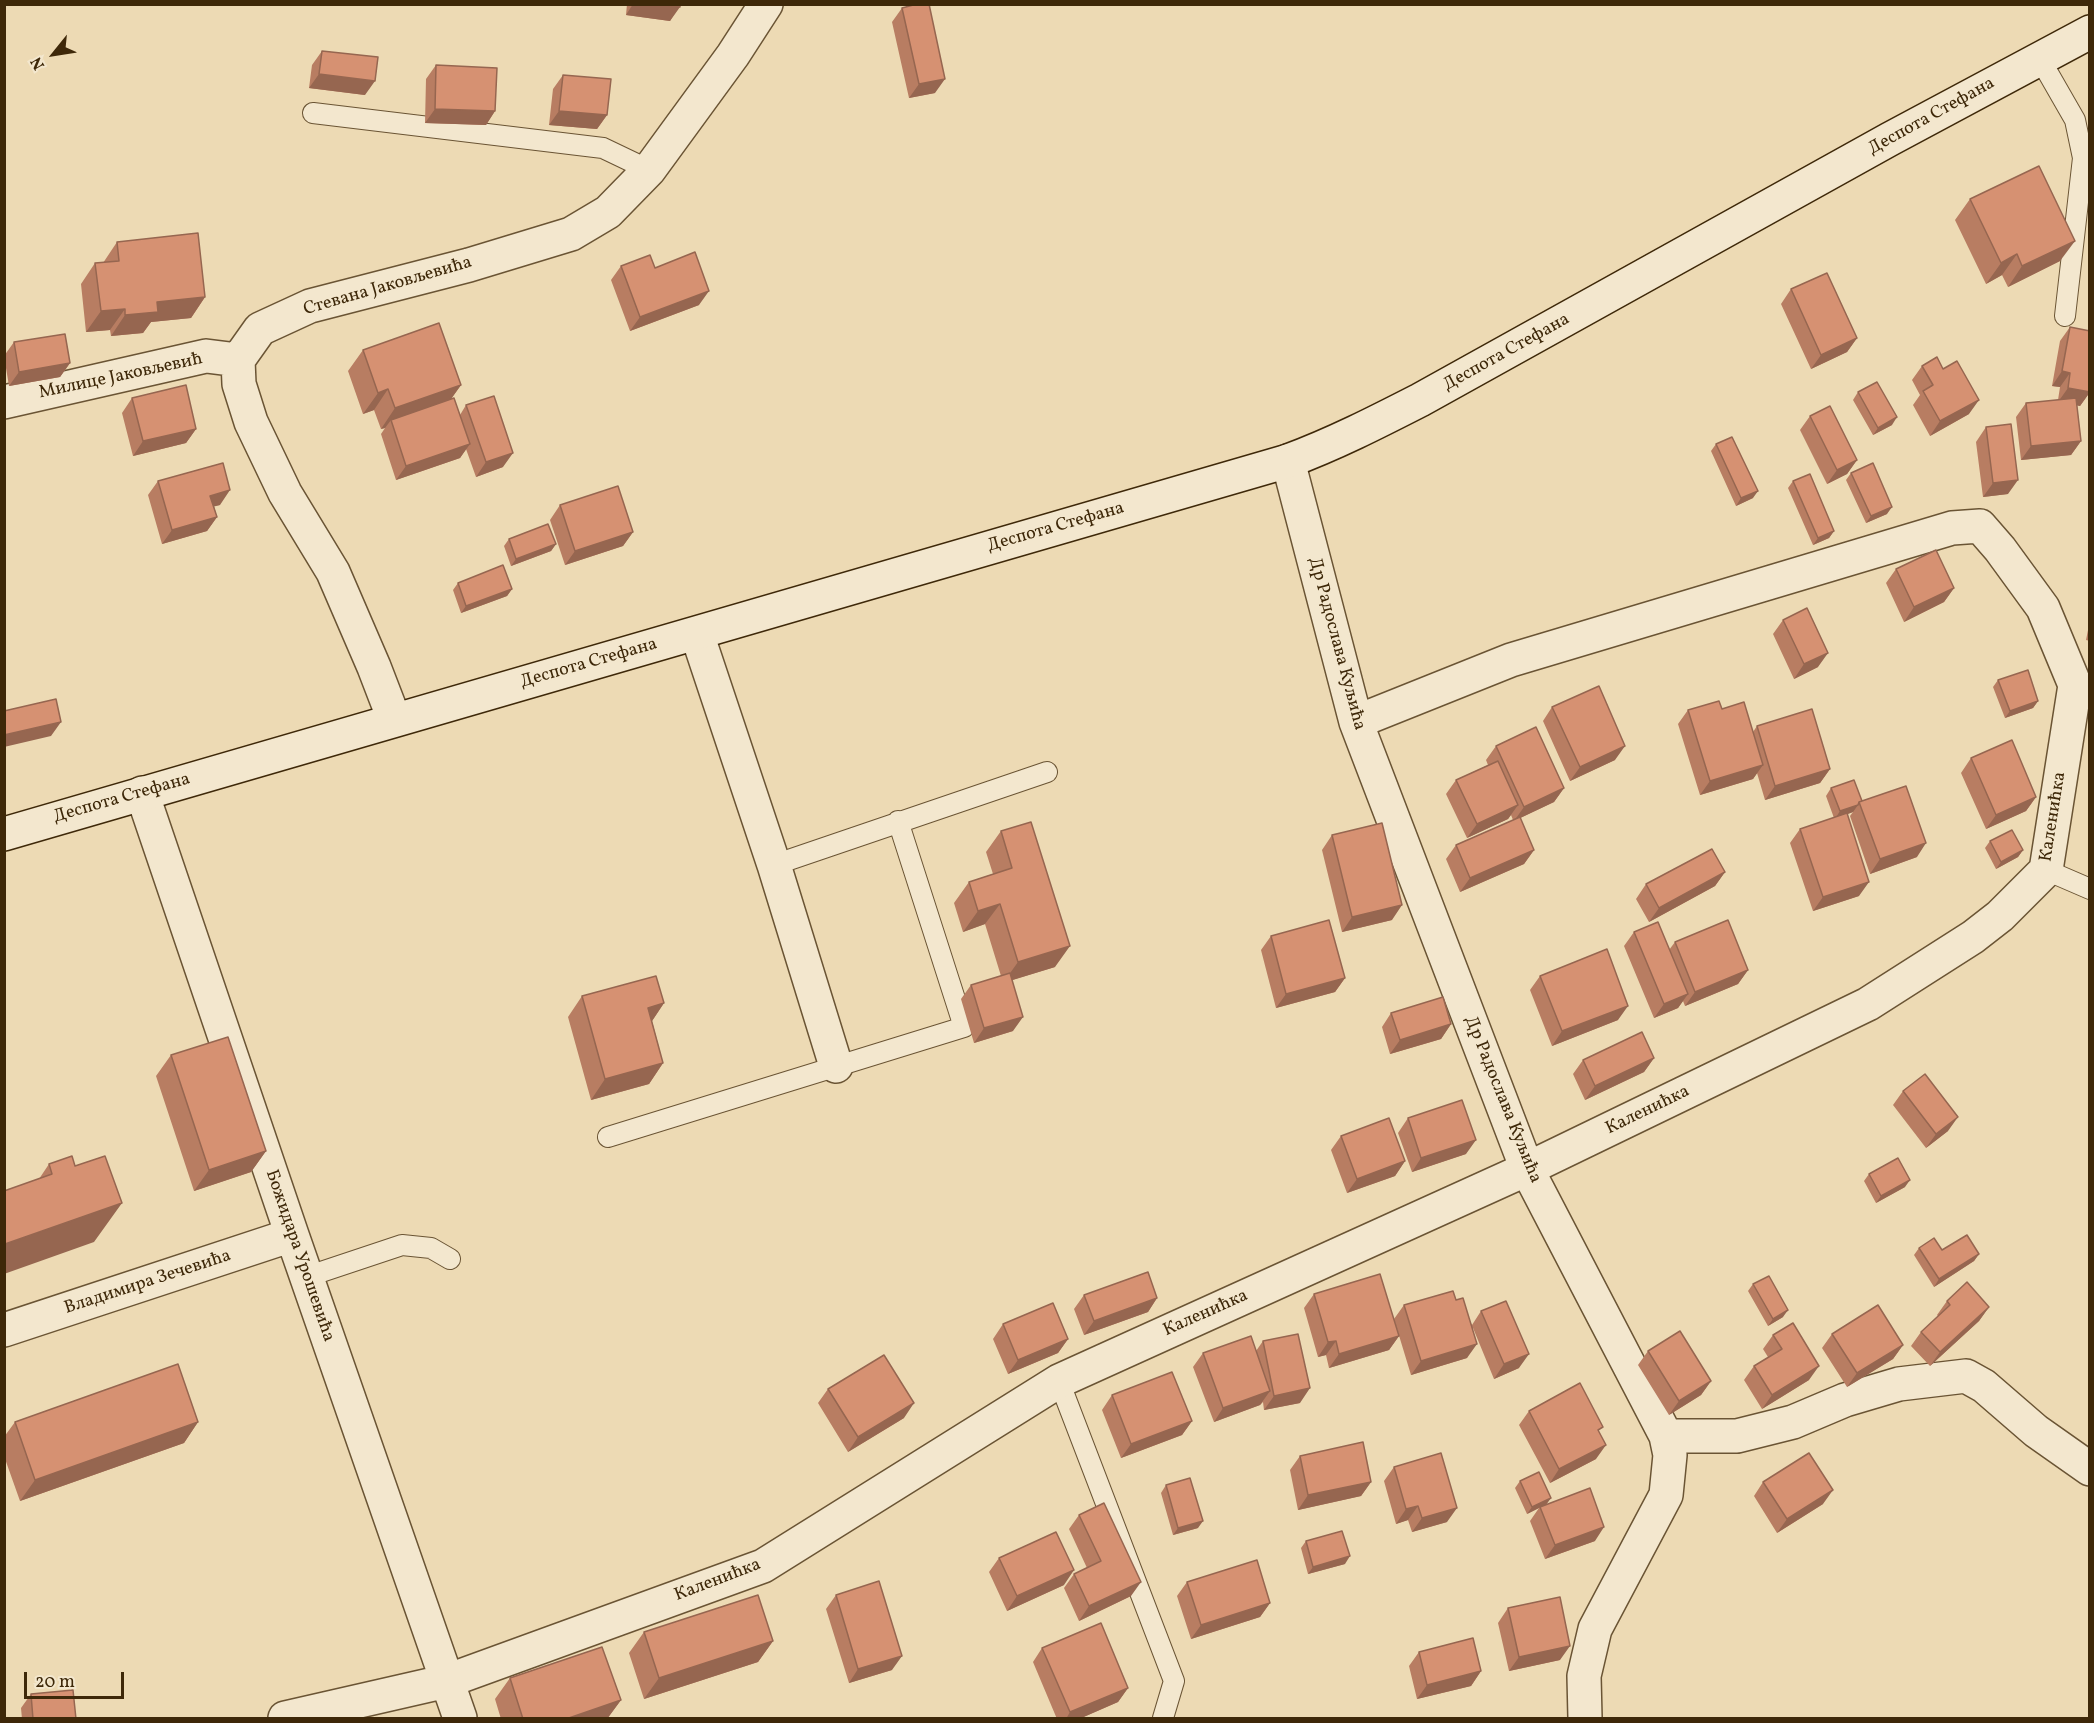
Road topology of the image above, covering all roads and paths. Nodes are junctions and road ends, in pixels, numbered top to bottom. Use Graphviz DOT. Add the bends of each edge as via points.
graph roads {
  1 [pos="766,4"];
  2 [pos="2090,32"];
  3 [pos="2040,59"];
  4 [pos="313,113"];
  5 [pos="649,170"];
  6 [pos="2065,316"];
  7 [pos="238,360"];
  8 [pos="4,402"];
  9 [pos="1288,461"];
  10 [pos="697,634"];
  11 [pos="394,719"];
  12 [pos="1356,722"];
  13 [pos="1047,772"];
  14 [pos="142,793"];
  15 [pos="898,821"];
  16 [pos="4,834"];
  17 [pos="774,864"];
  18 [pos="2046,870"];
  19 [pos="2090,888"];
  20 [pos="836,1066"];
  21 [pos="608,1137"];
  22 [pos="1527,1169"];
  23 [pos="292,1235"];
  24 [pos="450,1259"];
  25 [pos="306,1277"];
  26 [pos="4,1330"];
  27 [pos="1059,1381"];
  28 [pos="1666,1436"];
  29 [pos="2090,1469"];
  30 [pos="447,1681"];
  31 [pos="285,1719"];
  32 [pos="460,1719"];
  33 [pos="1163,1719"];
  34 [pos="1585,1719"];
  1 -- 5 [label="street, Стевана Јаковљевића"];
  2 -- 3 [label="street, Деспота Стефана"];
  3 -- 6 [label="lane" via="2075,120 2083,158"];
  3 -- 9 [label="street, Деспота Стефана" via="1420,400"];
  4 -- 5 [label="lane" via="603,148"];
  5 -- 7 [label="street, Стевана Јаковљевића" via="609,212 571,234 310,306 260,329"];
  7 -- 8 [label="street, Милице Јаковљевић" via="206,356"];
  7 -- 11 [label="street" via="239,384 251,423 285,493 333,572"];
  9 -- 10 [label="street, Деспота Стефана"];
  9 -- 12 [label="street, Др Радослава Куљића"];
  10 -- 11 [label="street, Деспота Стефана"];
  10 -- 17 [label="street"];
  11 -- 14 [label="street, Деспота Стефана"];
  12 -- 18 [label="street, Каленићка" via="1511,660 1952,528 1980,526 2043,608 2075,685"];
  12 -- 22 [label="street, Др Радослава Куљића"];
  13 -- 15 [label="lane"];
  14 -- 16 [label="street, Деспота Стефана"];
  14 -- 23 [label="street, Божидара Урошевића"];
  15 -- 17 [label="lane"];
  15 -- 20 [label="lane" via="964,1027"];
  17 -- 20 [label="street"];
  18 -- 19 [label="lane"];
  18 -- 22 [label="street, Каленићка" via="1973,938 1868,1004"];
  20 -- 21 [label="lane"];
  22 -- 27 [label="street, Каленићка"];
  22 -- 28 [label="street, Др Радослава Куљића"];
  23 -- 25 [label="street, Божидара Урошевића"];
  23 -- 26 [label="street, Владимира Зечевића"];
  24 -- 25 [label="lane" via="430,1248 402,1245"];
  25 -- 30 [label="street, Божидара Урошевића"];
  27 -- 30 [label="street, Каленићка" via="763,1566"];
  27 -- 33 [label="lane" via="1174,1681"];
  28 -- 29 [label="street" via="1737,1436 1793,1422 1845,1400 1899,1384 1966,1376"];
  28 -- 34 [label="street, Др Радослава Куљића" via="1670,1455 1666,1495 1595,1629 1584,1676"];
  30 -- 31 [label="street, Каленићка"];
  30 -- 32 [label="street, Божидара Урошевића"];
}
